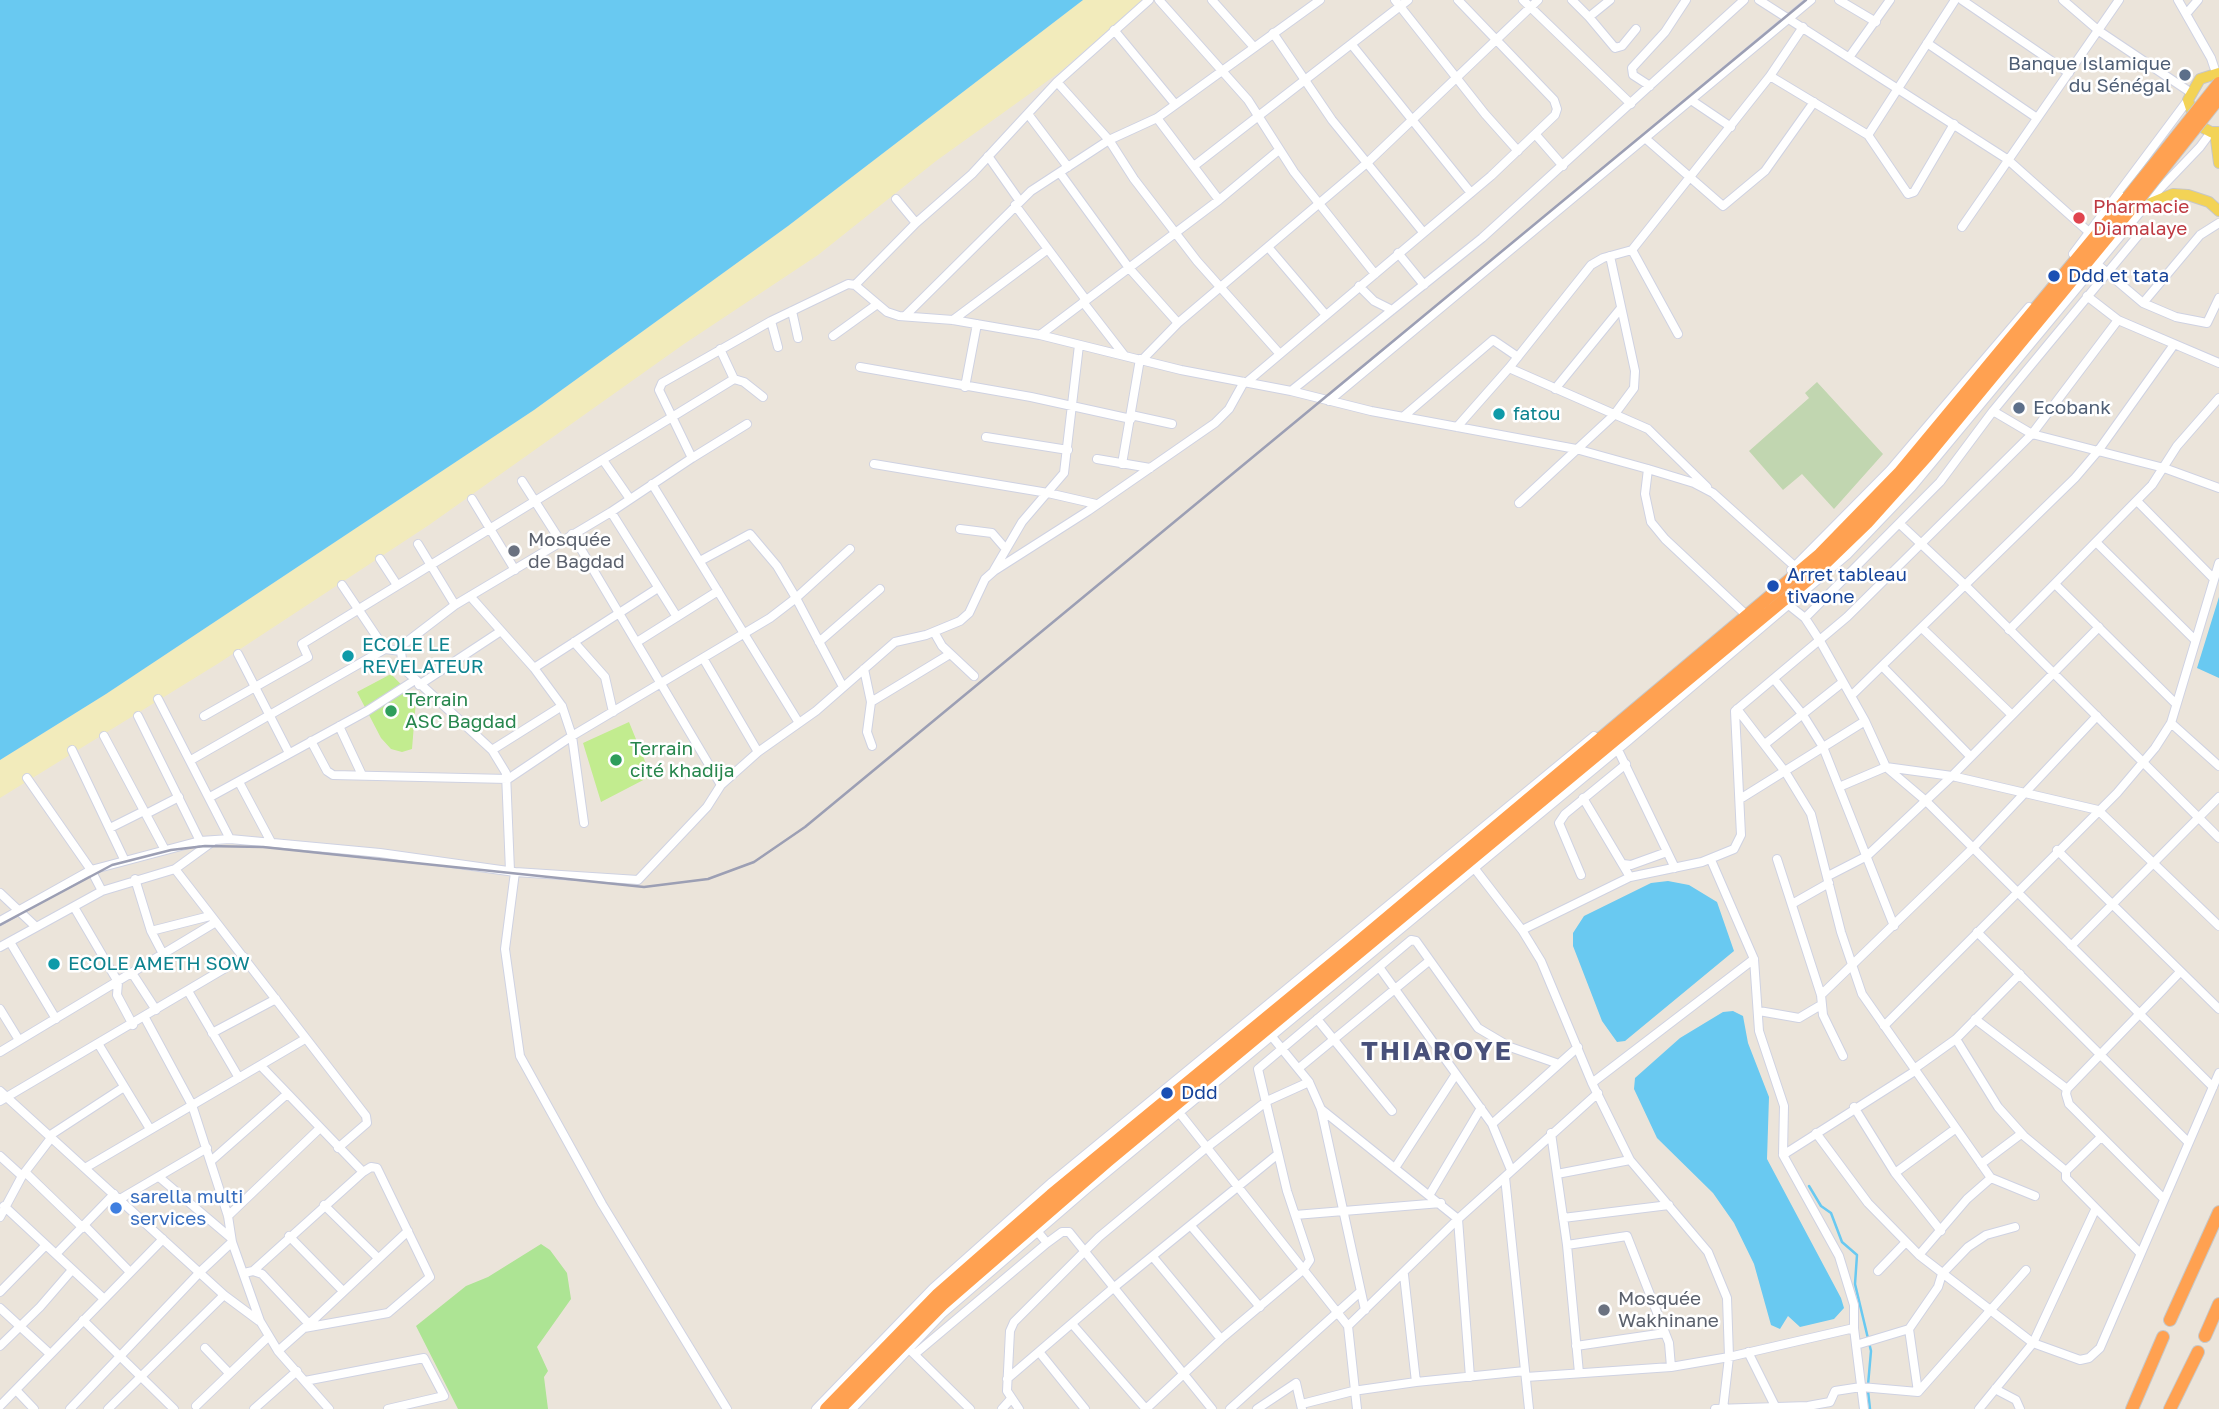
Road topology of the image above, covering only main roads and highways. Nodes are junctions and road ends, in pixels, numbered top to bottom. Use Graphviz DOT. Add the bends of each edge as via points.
graph roads {
  1 [pos="2216,72"];
  2 [pos="2219,98"];
  3 [pos="2215,132"];
  4 [pos="2219,163"];
  5 [pos="2136,202"];
  6 [pos="2219,211"];
  7 [pos="2099,240"];
  8 [pos="2219,1212"];
  9 [pos="2219,1304"];
  10 [pos="2170,1320"];
  11 [pos="2205,1336"];
  12 [pos="2163,1337"];
  13 [pos="904,1341"];
  14 [pos="2198,1352"];
  15 [pos="826,1409"];
  16 [pos="840,1409"];
  17 [pos="2132,1409"];
  18 [pos="2171,1409"];
  1 -- 3 [label="main road" via="2189,96 2188,109 2196,124"];
  1 -- 5 [label="highway, bridge"];
  2 -- 5 [label="highway, bridge"];
  3 -- 4 [label="main road"];
  5 -- 6 [label="main road" via="2188,195"];
  5 -- 7 [label="highway"];
  7 -- 13 [label="highway" via="1897,490 1754,631 1086,1184"];
  7 -- 13 [label="highway" via="1899,473 1798,569 1361,940 935,1291"];
  8 -- 10 [label="highway"];
  9 -- 11 [label="highway"];
  12 -- 17 [label="highway"];
  13 -- 15 [label="highway"];
  13 -- 16 [label="highway"];
  14 -- 18 [label="highway"];
}
